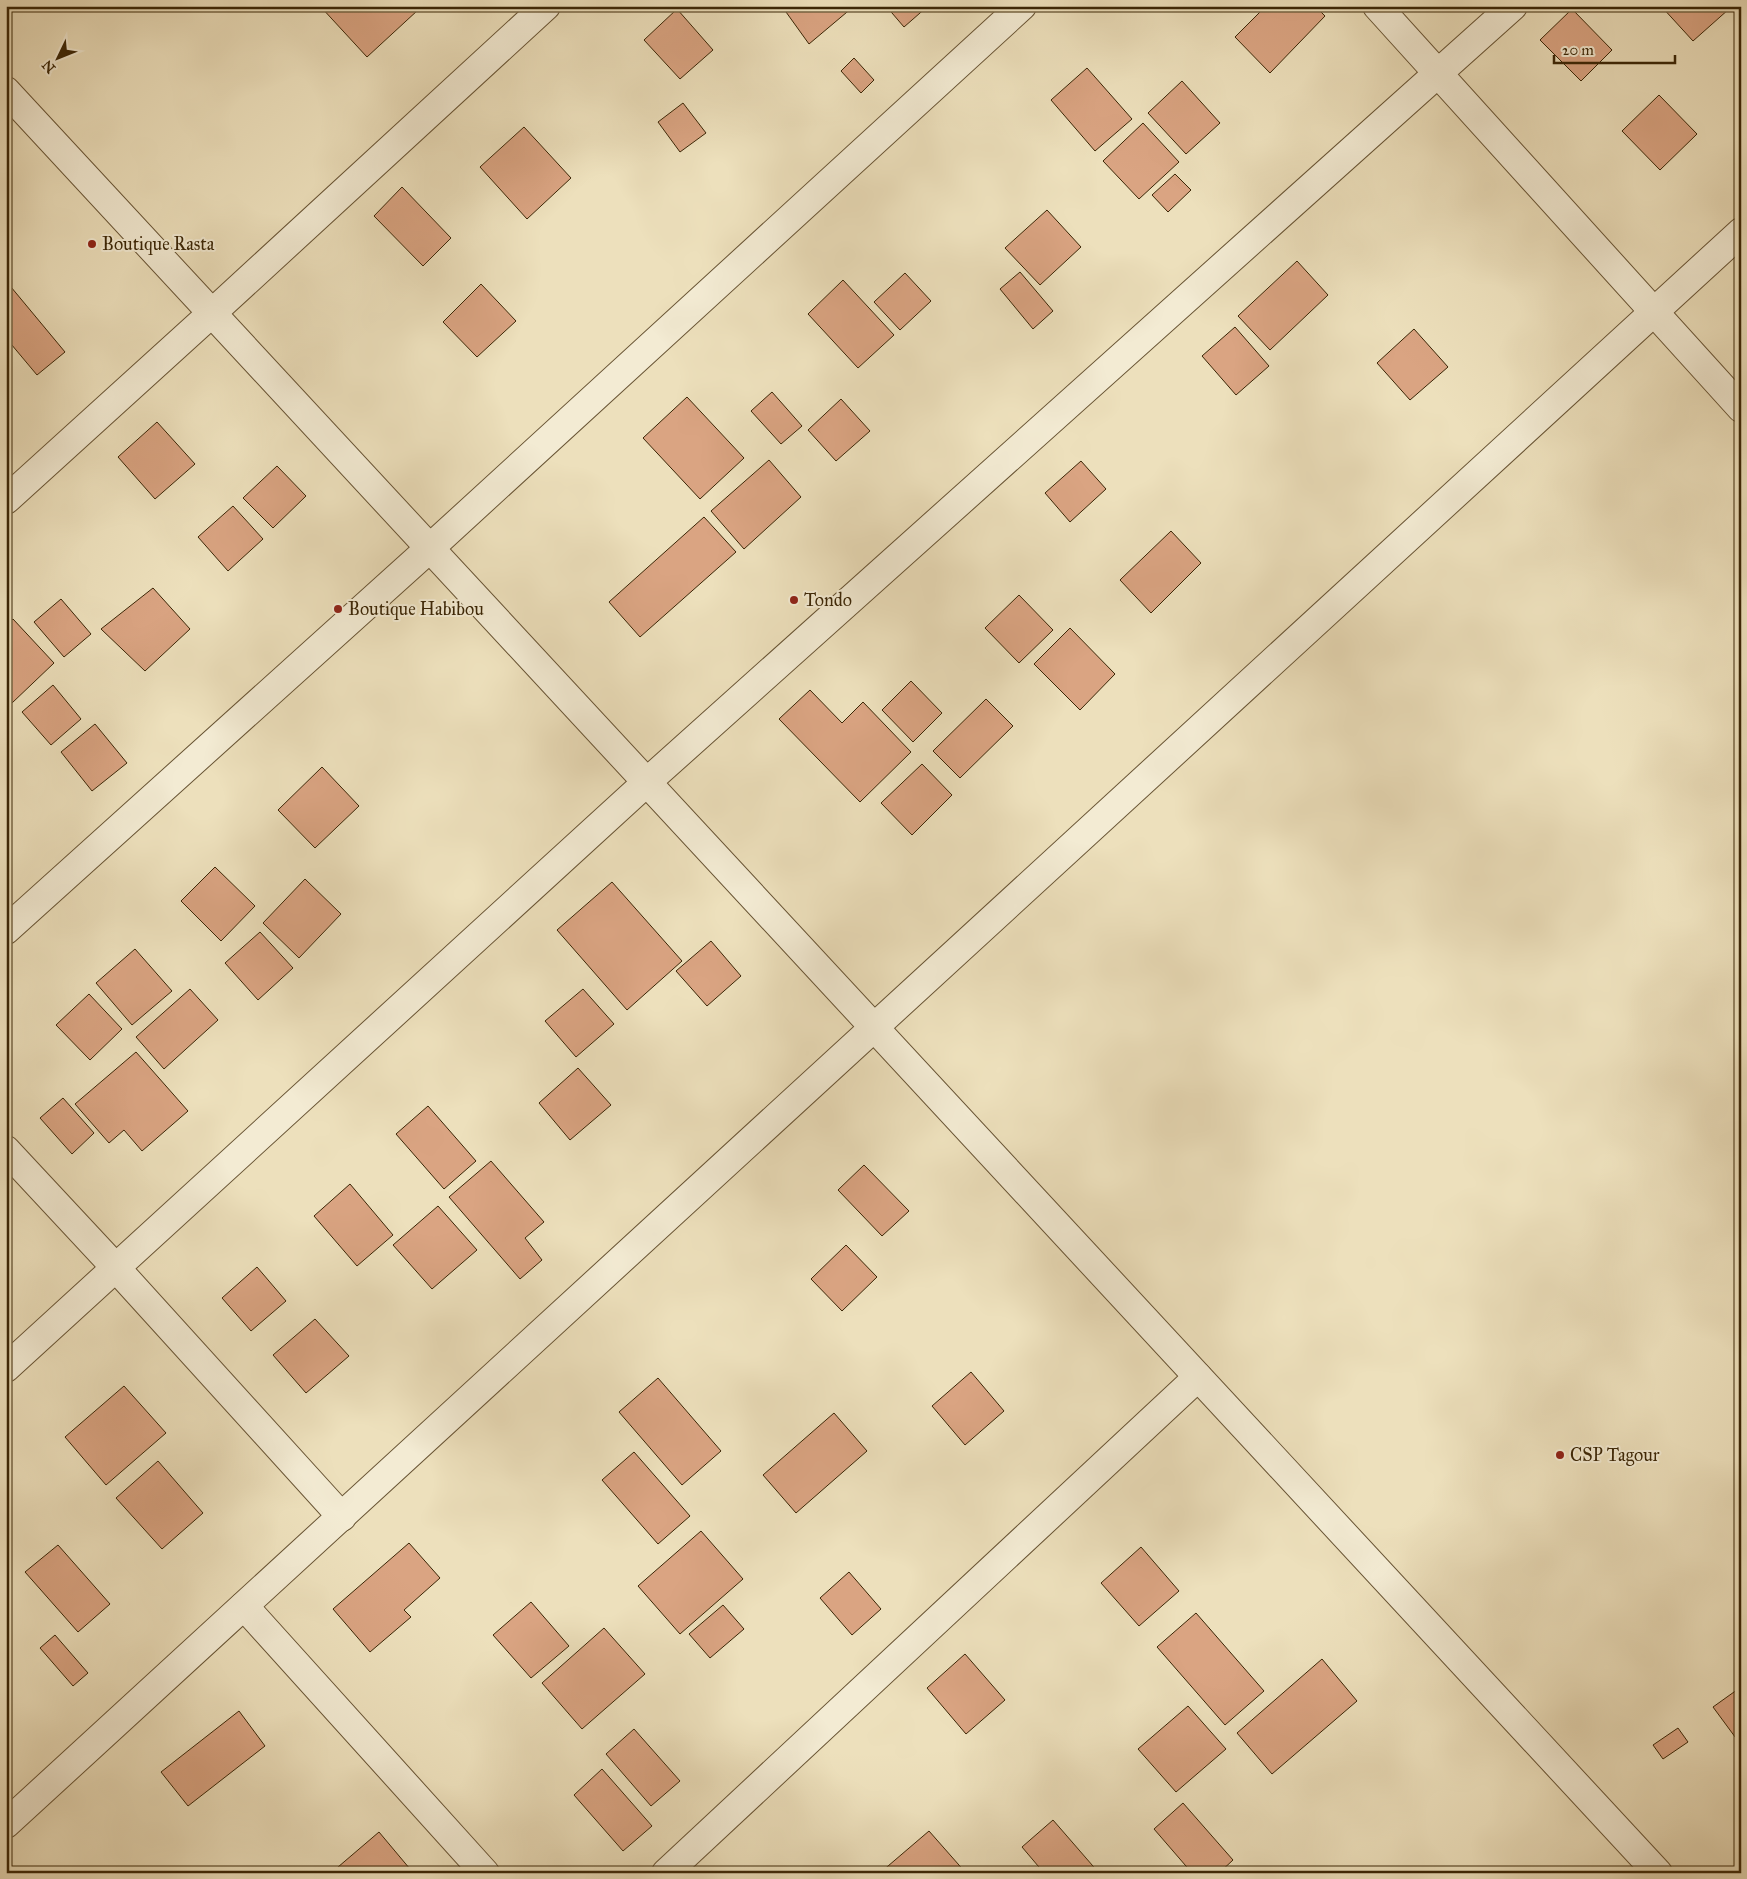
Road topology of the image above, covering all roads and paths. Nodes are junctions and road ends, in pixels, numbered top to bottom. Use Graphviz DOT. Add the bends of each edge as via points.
graph roads {
  1 [pos="546,6"];
  2 [pos="1022,6"];
  3 [pos="1377,6"];
  4 [pos="1513,6"];
  5 [pos="1438,73"];
  6 [pos="6,91"];
  7 [pos="1741,232"];
  8 [pos="1653,312"];
  9 [pos="212,313"];
  10 [pos="1741,408"];
  11 [pos="6,500"];
  12 [pos="430,548"];
  13 [pos="647,782"];
  14 [pos="6,930"];
  15 [pos="875,1028"];
  16 [pos="6,1150"];
  17 [pos="116,1268"];
  18 [pos="6,1368"];
  19 [pos="1198,1377"];
  20 [pos="342,1517"];
  21 [pos="244,1606"];
  22 [pos="6,1824"];
  23 [pos="485,1873"];
  24 [pos="666,1873"];
  25 [pos="1658,1873"];
  1 -- 9 [label="street"];
  2 -- 12 [label="street"];
  3 -- 5 [label="street"];
  4 -- 5 [label="street"];
  5 -- 8 [label="street"];
  5 -- 13 [label="street"];
  6 -- 9 [label="street"];
  7 -- 8 [label="street"];
  8 -- 10 [label="street"];
  8 -- 15 [label="street"];
  9 -- 11 [label="street"];
  9 -- 12 [label="street"];
  12 -- 13 [label="street"];
  12 -- 14 [label="street"];
  13 -- 15 [label="street"];
  13 -- 17 [label="street"];
  15 -- 19 [label="street"];
  15 -- 20 [label="street"];
  16 -- 17 [label="street"];
  17 -- 18 [label="street"];
  17 -- 20 [label="street"];
  19 -- 24 [label="street"];
  19 -- 25 [label="street"];
  20 -- 21 [label="street"];
  21 -- 22 [label="street"];
  21 -- 23 [label="street"];
}
